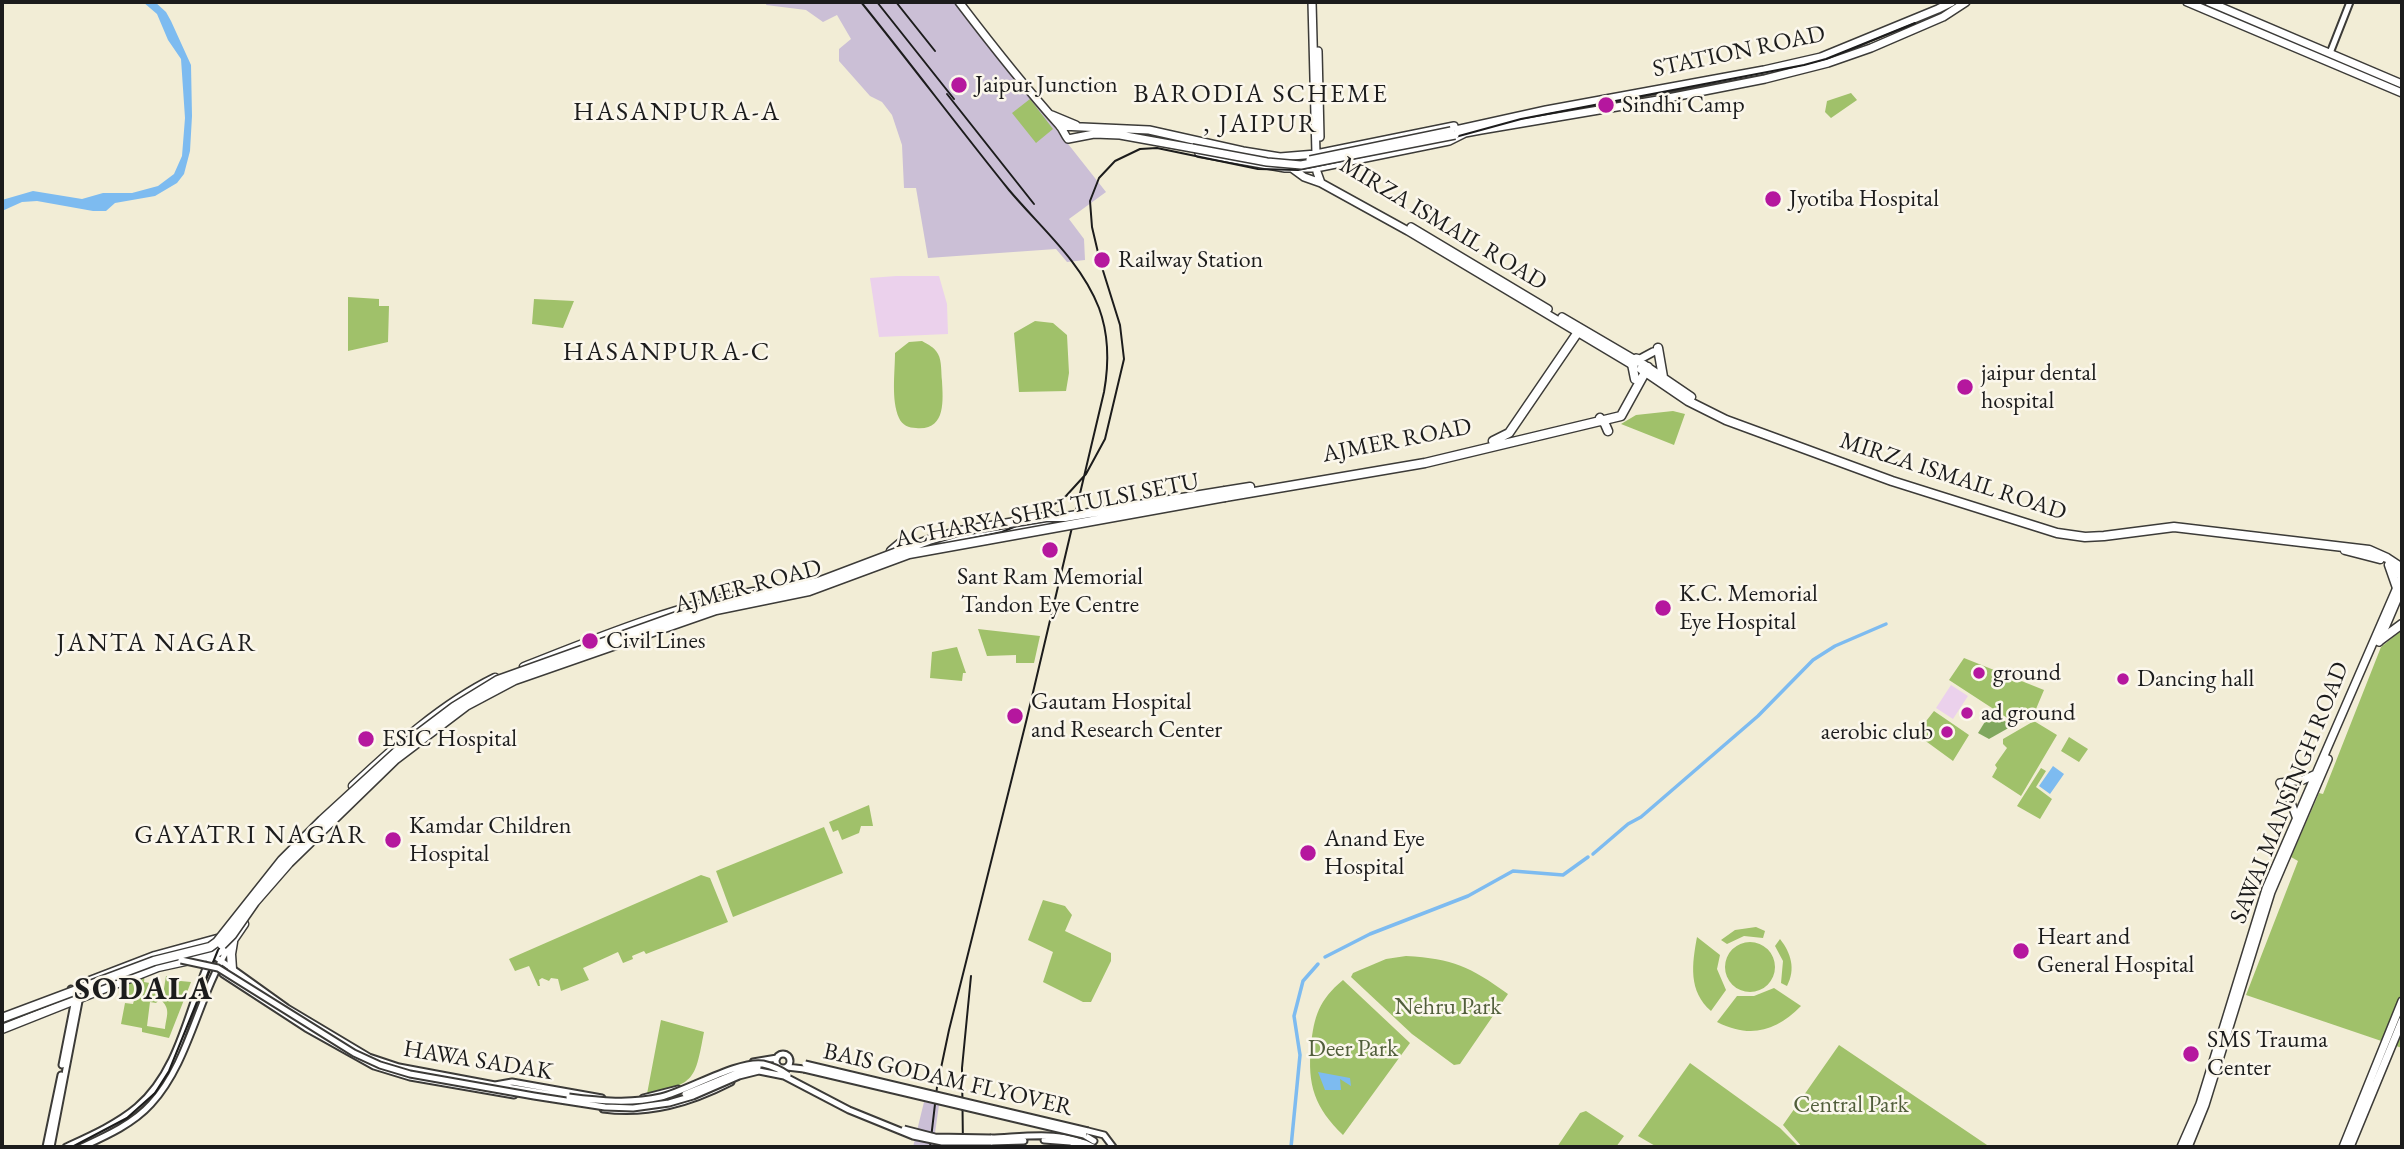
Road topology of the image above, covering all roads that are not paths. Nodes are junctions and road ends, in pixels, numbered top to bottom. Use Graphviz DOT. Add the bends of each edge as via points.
graph roads {
  1 [pos="961,2"];
  2 [pos="1315,2"];
  3 [pos="1952,2"];
  4 [pos="1965,2"];
  5 [pos="2187,2"];
  6 [pos="2209,2"];
  7 [pos="2350,2"];
  8 [pos="2330,53"];
  9 [pos="2402,84"];
  10 [pos="2402,93"];
  11 [pos="1060,126"];
  12 [pos="1074,126"];
  13 [pos="1463,131"];
  14 [pos="1123,133"];
  15 [pos="1320,133"];
  16 [pos="1341,149"];
  17 [pos="1318,153"];
  18 [pos="1319,168"];
  19 [pos="1293,169"];
  20 [pos="1321,183"];
  21 [pos="1450,252"];
  22 [pos="1517,292"];
  23 [pos="1578,332"];
  24 [pos="1595,339"];
  25 [pos="1656,350"];
  26 [pos="1630,360"];
  27 [pos="1645,368"];
  28 [pos="1661,379"];
  29 [pos="1636,383"];
  30 [pos="1600,418"];
  31 [pos="1516,424"];
  32 [pos="1608,431"];
  33 [pos="1511,437"];
  34 [pos="1228,493"];
  35 [pos="1065,521"];
  36 [pos="903,541"];
  37 [pos="2376,542"];
  38 [pos="2343,548"];
  39 [pos="916,550"];
  40 [pos="891,551"];
  41 [pos="2388,561"];
  42 [pos="2402,568"];
  43 [pos="2402,576"];
  44 [pos="2401,589"];
  45 [pos="759,591"];
  46 [pos="761,603"];
  47 [pos="2402,624"];
  48 [pos="2379,641"];
  49 [pos="2317,773"];
  50 [pos="2297,819"];
  51 [pos="232,943"];
  52 [pos="202,945"];
  53 [pos="213,958"];
  54 [pos="181,960"];
  55 [pos="217,969"];
  56 [pos="232,969"];
  57 [pos="74,987"];
  58 [pos="77,999"];
  59 [pos="2402,1001"];
  60 [pos="2,1018"];
  61 [pos="2402,1021"];
  62 [pos="2,1029"];
  63 [pos="2394,1031"];
  64 [pos="777,1058"];
  65 [pos="789,1060"];
  66 [pos="805,1067"];
  67 [pos="787,1068"];
  68 [pos="719,1073"];
  69 [pos="784,1076"];
  70 [pos="495,1085"];
  71 [pos="724,1086"];
  72 [pos="602,1104"];
  73 [pos="1086,1133"];
  74 [pos="1098,1133"];
  75 [pos="1094,1145"];
  76 [pos="48,1147"];
  77 [pos="66,1147"];
  78 [pos="82,1147"];
  79 [pos="1085,1147"];
  80 [pos="1113,1147"];
  81 [pos="2181,1147"];
  82 [pos="2188,1147"];
  83 [pos="2343,1147"];
  84 [pos="2350,1147"];
  1 -- 11 [label="main road"];
  1 -- 12 [label="main road" via="1054,117"];
  2 -- 15 [label="main road"];
  2 -- 17 [label="main road"];
  3 -- 13 [label="main road, STATION ROAD" via="1821,57 1639,91"];
  4 -- 13 [label="main road, STATION ROAD" via="1943,17 1843,59 1765,79"];
  5 -- 10 [label="main road"];
  6 -- 8 [label="main road"];
  7 -- 8 [label="main road"];
  8 -- 9 [label="main road"];
  11 -- 12 [label="main road, STATION ROAD"];
  11 -- 14 [label="main road, STATION ROAD" via="1068,138"];
  12 -- 14 [label="main road, STATION ROAD"];
  13 -- 14 [label="main road, bridge" via="1290,161"];
  13 -- 16 [label="main road, STATION ROAD" via="1454,126"];
  13 -- 18 [label="main road, STATION ROAD" via="1449,141"];
  14 -- 17 [label="main road, STATION ROAD" via="1128,128 1149,130 1280,156"];
  14 -- 19 [label="main road" via="1131,139"];
  15 -- 16 [label="main road"];
  15 -- 17 [label="main road"];
  16 -- 17 [label="main road, STATION ROAD"];
  17 -- 18 [label="main road, MIRZA ISMAIL ROAD"];
  18 -- 19 [label="main road, STATION ROAD"];
  18 -- 20 [label="main road, MIRZA ISMAIL ROAD"];
  18 -- 21 [label="main road, MIRZA ISMAIL ROAD" via="1332,184"];
  19 -- 20 [label="main road"];
  20 -- 21 [label="main road, MIRZA ISMAIL ROAD"];
  21 -- 22 [label="main road, MIRZA ISMAIL ROAD"];
  22 -- 23 [label="main road, MIRZA ISMAIL ROAD"];
  22 -- 24 [label="main road, MIRZA ISMAIL ROAD"];
  23 -- 24 [label="main road, MIRZA ISMAIL ROAD"];
  23 -- 31 [label="highway, AJMER ROAD"];
  24 -- 26 [label="main road, MIRZA ISMAIL ROAD"];
  25 -- 26 [label="main road"];
  25 -- 28 [label="highway"];
  26 -- 27 [label="main road, MIRZA ISMAIL ROAD"];
  26 -- 29 [label="highway"];
  27 -- 28 [label="highway, MIRZA ISMAIL ROAD"];
  27 -- 29 [label="highway"];
  28 -- 29 [label="highway"];
  28 -- 38 [label="highway, MIRZA ISMAIL ROAD" via="1726,420 1892,481 2057,533 2104,536 2174,527"];
  29 -- 30 [label="highway" via="1619,415"];
  30 -- 31 [label="highway" via="1526,433"];
  30 -- 32 [label="highway"];
  30 -- 33 [label="highway, AJMER ROAD"];
  31 -- 33 [label="highway, AJMER ROAD"];
  33 -- 34 [label="highway, AJMER ROAD" via="1429,458"];
  34 -- 35 [label="highway, ACHARYA SHRI TULSI SETU, bridge"];
  35 -- 39 [label="highway, bridge"];
  35 -- 54 [label="highway, ACHARYA SHRI TULSI SETU, bridge" via="1058,528 909,554 809,591 716,610 515,680 466,706 407,750 274,880 227,941 213,951"];
  35 -- 60 [label="highway, ACHARYA SHRI TULSI SETU, bridge" via="1046,517 988,525 929,540 809,584 656,622 498,680 454,707 382,764 282,860 218,942"];
  36 -- 40 [label="highway"];
  37 -- 41 [label="highway"];
  38 -- 41 [label="highway, MIRZA ISMAIL ROAD"];
  38 -- 41 [label="highway, MIRZA ISMAIL ROAD" via="2369,550"];
  39 -- 40 [label="highway, AJMER ROAD"];
  39 -- 46 [label="highway, AJMER ROAD" via="810,593"];
  40 -- 45 [label="highway, AJMER ROAD" via="829,576"];
  41 -- 42 [label="highway, MIRZA ISMAIL ROAD"];
  41 -- 43 [label="highway, MIRZA ISMAIL ROAD"];
  41 -- 44 [label="highway"];
  43 -- 44 [label="main road, SAWAI MANSINGH ROAD"];
  44 -- 48 [label="main road"];
  44 -- 49 [label="main road, SAWAI MANSINGH ROAD"];
  45 -- 46 [label="highway"];
  45 -- 52 [label="highway, AJMER ROAD" via="655,618 478,686 380,761 280,859 222,935"];
  46 -- 51 [label="highway, AJMER ROAD" via="718,612 519,681 467,707 398,759 308,846 277,879"];
  47 -- 48 [label="highway"];
  48 -- 82 [label="main road" via="2271,892"];
  49 -- 50 [label="main road, SAWAI MANSINGH ROAD"];
  49 -- 50 [label="main road" via="2280,783"];
  50 -- 81 [label="main road, SAWAI MANSINGH ROAD" via="2266,890 2200,1104"];
  51 -- 53 [label="highway, AJMER ROAD"];
  51 -- 56 [label="highway"];
  52 -- 53 [label="main road"];
  52 -- 57 [label="highway, AJMER ROAD" via="155,956"];
  53 -- 55 [label="main road"];
  53 -- 55 [label="main road, HAWA SADAK"];
  53 -- 56 [label="main road, HAWA SADAK"];
  53 -- 58 [label="highway, AJMER ROAD" via="158,967"];
  53 -- 77 [label="main road" via="170,1063 155,1087 127,1115"];
  54 -- 60 [label="highway, ACHARYA SHRI TULSI SETU, bridge"];
  54 -- 69 [label="main road, bridge" via="218,968 354,1052 410,1074 618,1108 669,1103 749,1072"];
  55 -- 71 [label="main road, HAWA SADAK" via="356,1057 410,1077 626,1111 678,1104"];
  55 -- 78 [label="main road" via="174,1072 157,1097 132,1121"];
  56 -- 70 [label="main road, HAWA SADAK" via="369,1057"];
  57 -- 58 [label="main road"];
  57 -- 60 [label="highway, AJMER ROAD"];
  58 -- 62 [label="highway, AJMER ROAD"];
  58 -- 76 [label="main road"];
  59 -- 63 [label="main road"];
  61 -- 63 [label="main road"];
  63 -- 83 [label="main road"];
  63 -- 84 [label="main road"];
  64 -- 65 [label="main road, BAIS GODAM FLYOVER" via="784,1055"];
  64 -- 67 [label="main road" via="777,1064"];
  64 -- 68 [label="main road, HAWA SADAK"];
  65 -- 66 [label="main road, BAIS GODAM FLYOVER"];
  65 -- 67 [label="main road"];
  66 -- 67 [label="main road, BAIS GODAM FLYOVER"];
  66 -- 73 [label="main road, BAIS GODAM FLYOVER, bridge"];
  67 -- 71 [label="main road, HAWA SADAK" via="753,1074"];
  68 -- 70 [label="main road, HAWA SADAK" via="668,1092 629,1099 512,1082"];
  68 -- 71 [label="main road"];
  69 -- 72 [label="main road, bridge" via="749,1068 668,1099"];
  69 -- 79 [label="main road, bridge" via="849,1110 922,1139 1062,1141"];
  70 -- 75 [label="main road, bridge" via="599,1101 646,1100 749,1064 762,1064 914,1132 935,1137 1071,1138"];
  73 -- 74 [label="main road, BAIS GODAM FLYOVER"];
  73 -- 75 [label="main road, BAIS GODAM FLYOVER"];
  74 -- 75 [label="main road"];
  74 -- 80 [label="main road"];
}
